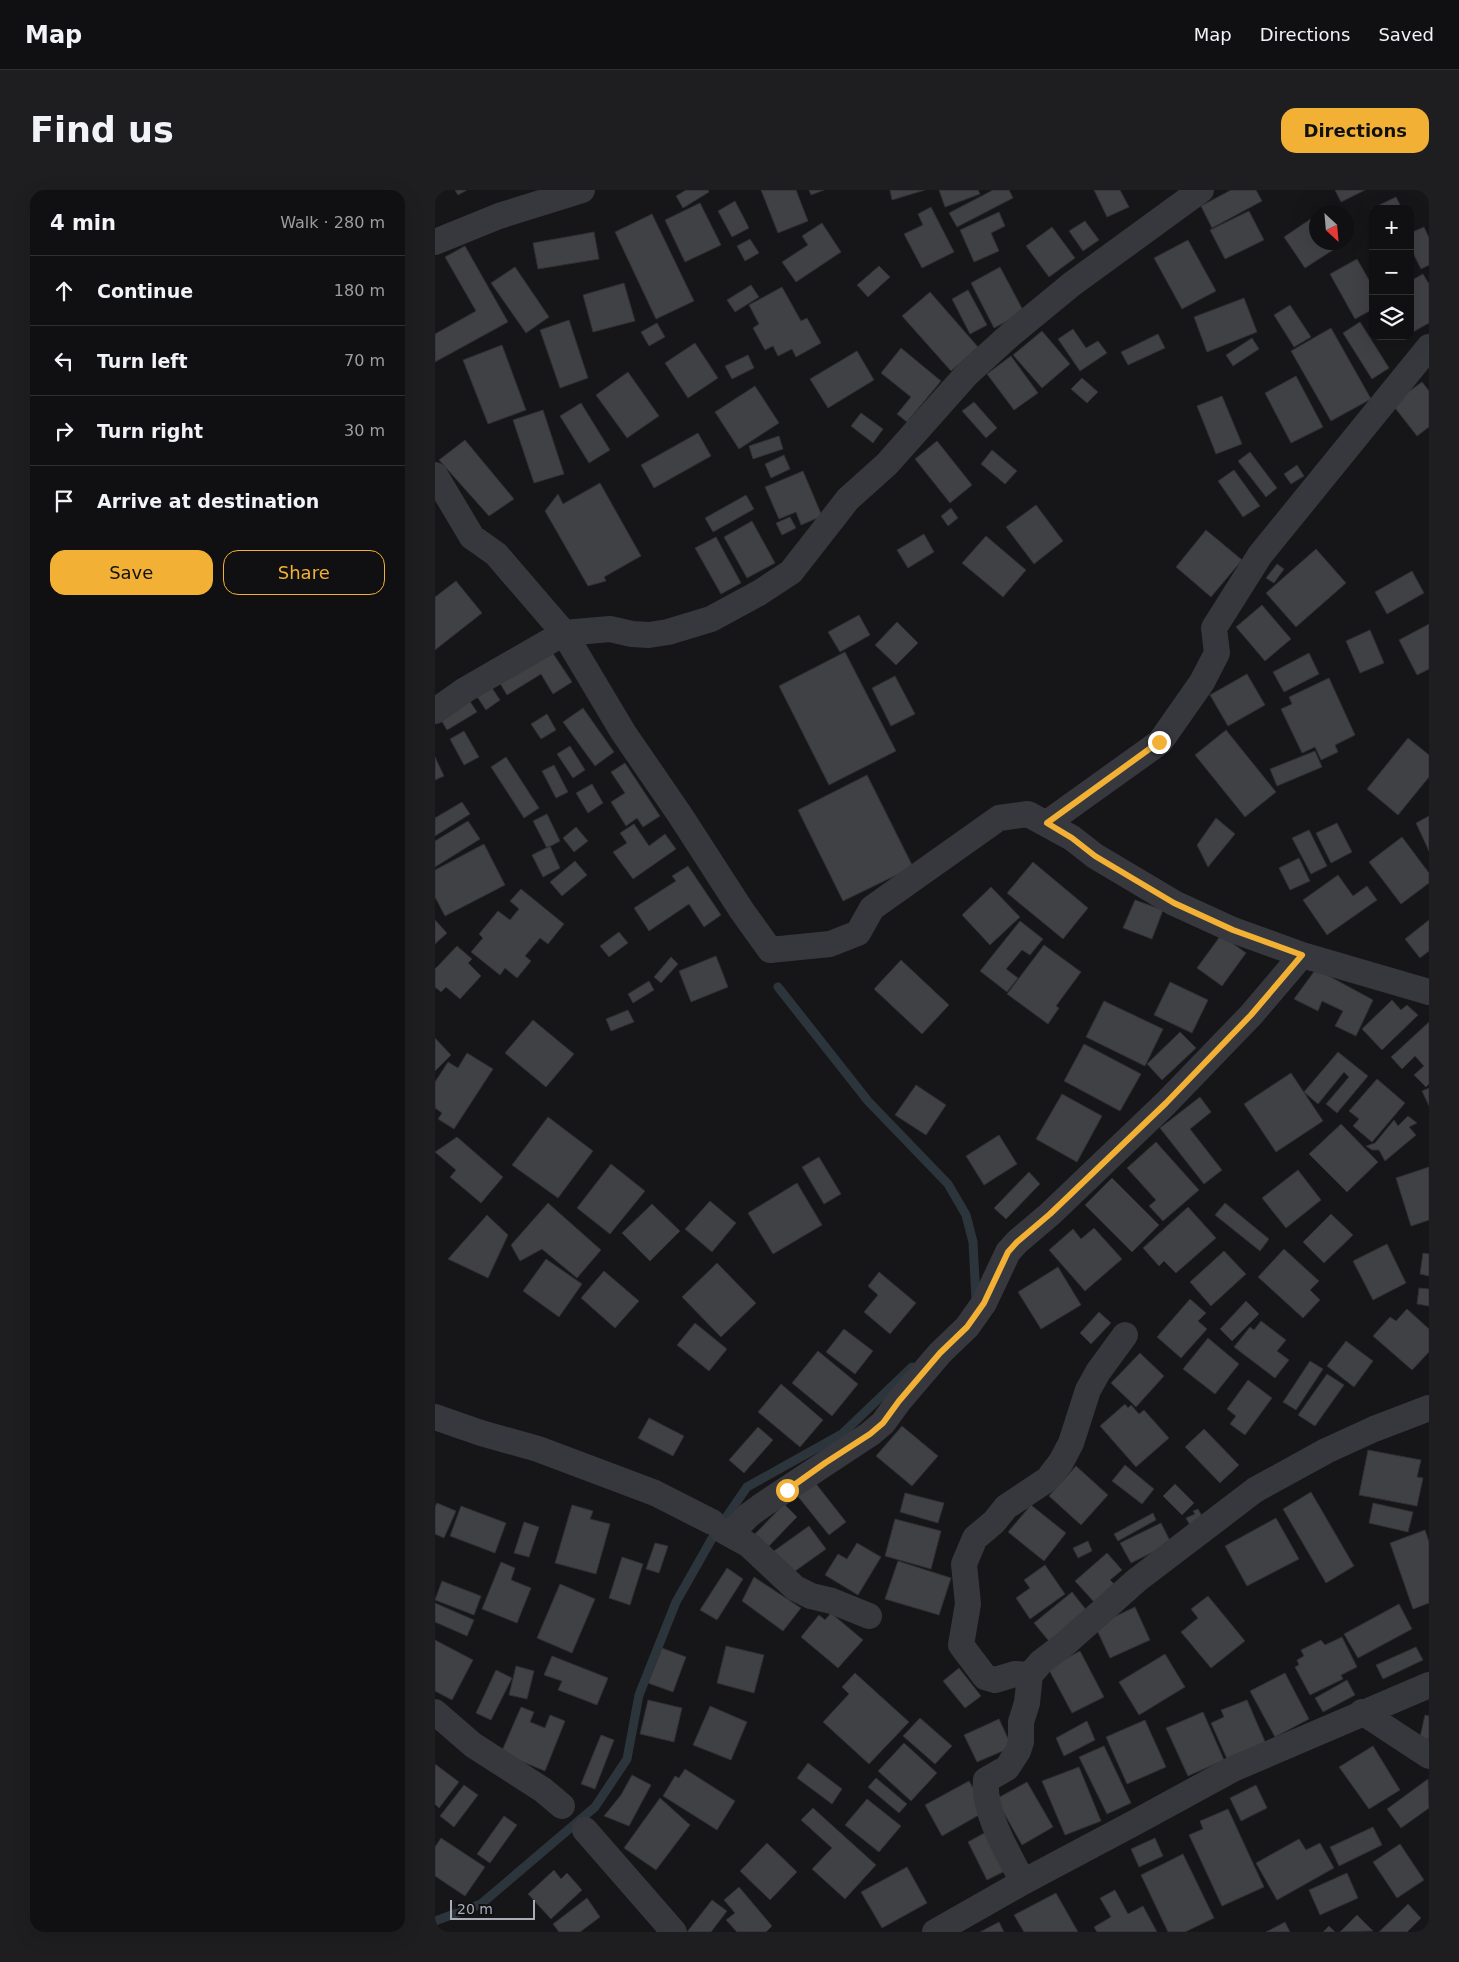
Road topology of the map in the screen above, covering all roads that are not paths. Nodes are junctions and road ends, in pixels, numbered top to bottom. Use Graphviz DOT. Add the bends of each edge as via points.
graph roads {
  1 [pos="582,190"];
  2 [pos="1201,190"];
  3 [pos="435,242"];
  4 [pos="1429,347"];
  5 [pos="435,475"];
  6 [pos="564,633"];
  7 [pos="435,711"];
  8 [pos="1047,823"];
  9 [pos="1302,955"];
  10 [pos="1429,992"];
  11 [pos="1125,1335"];
  12 [pos="1429,1408"];
  13 [pos="435,1417"];
  14 [pos="722,1528"];
  15 [pos="869,1616"];
  16 [pos="1031,1675"];
  17 [pos="1429,1684"];
  18 [pos="435,1712"];
  19 [pos="1363,1712"];
  20 [pos="1429,1756"];
  21 [pos="562,1806"];
  22 [pos="585,1830"];
  23 [pos="1023,1882"];
  24 [pos="674,1932"];
  25 [pos="935,1932"];
  1 -- 3 [label="street" via="499,216"];
  2 -- 6 [label="street" via="1072,284 967,374 887,464 848,499 791,572 711,618 668,632 649,635 610,629"];
  4 -- 8 [label="street" via="1260,555 1214,628 1217,653 1202,682 1159,742"];
  5 -- 6 [label="street" via="472,537 496,554"];
  6 -- 7 [label="street"];
  6 -- 8 [label="street" via="623,732 770,950 830,944 858,933 872,908 999,818 1027,814"];
  8 -- 9 [label="street" via="1174,903 1233,930"];
  9 -- 10 [label="street"];
  9 -- 14 [label="street" via="1251,1015 1166,1103 1008,1252 984,1303 967,1327 940,1353 883,1423 749,1515"];
  11 -- 16 [label="street" via="1088,1390 1071,1443 1061,1462 1048,1479 1006,1507 975,1538 964,1564 968,1604 961,1645 985,1678 995,1680 1015,1674"];
  12 -- 16 [label="street" via="1366,1433 1255,1490 1137,1580 1066,1644 1041,1662"];
  13 -- 14 [label="street" via="538,1449 655,1493"];
  14 -- 15 [label="street" via="749,1545 795,1588"];
  16 -- 23 [label="street" via="1018,1751 1007,1768 986,1780 985,1793 1000,1835"];
  17 -- 19 [label="street"];
  18 -- 21 [label="street" via="473,1745"];
  19 -- 20 [label="street"];
  19 -- 23 [label="street" via="1233,1768"];
  22 -- 24 [label="street"];
  23 -- 25 [label="street"];
}
